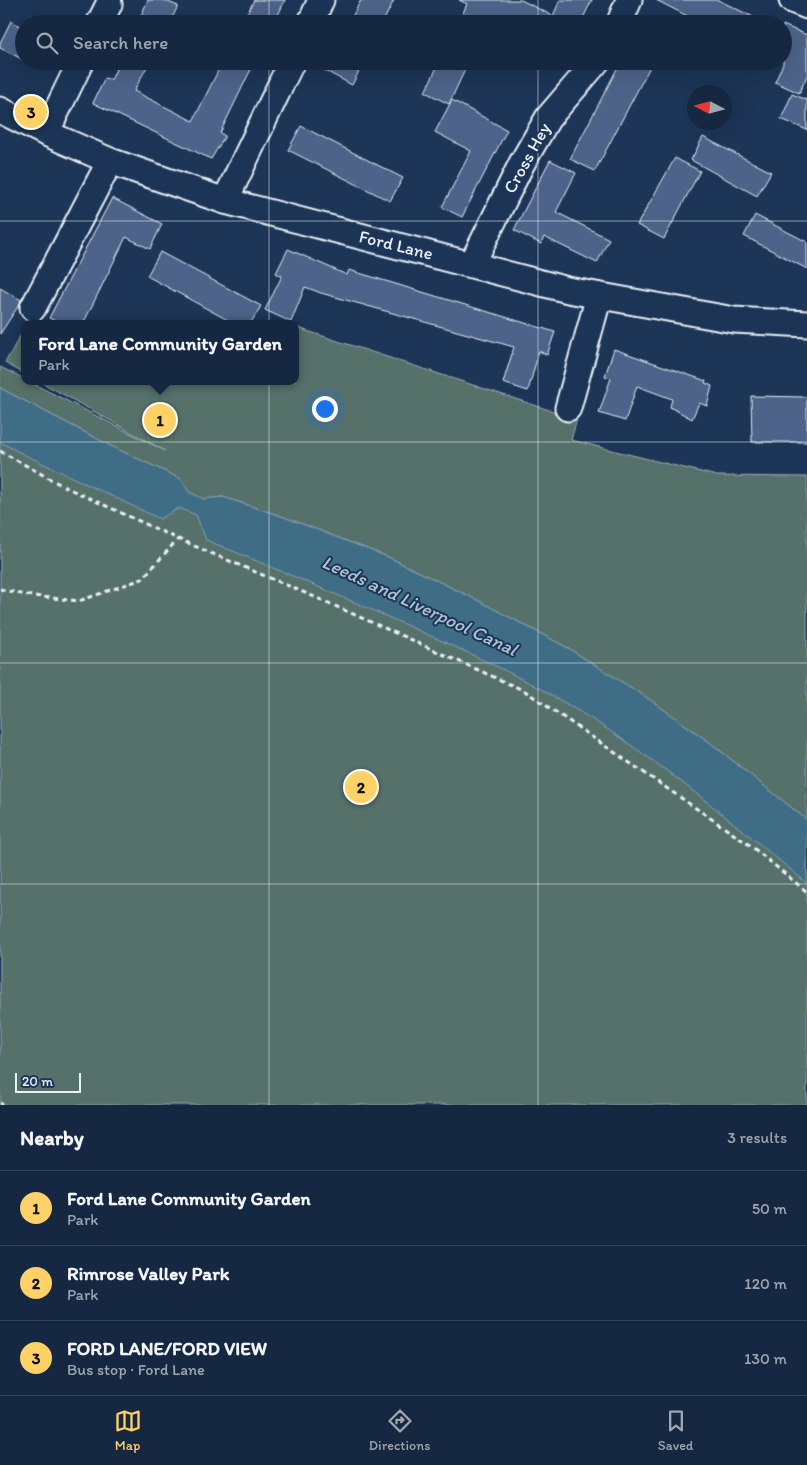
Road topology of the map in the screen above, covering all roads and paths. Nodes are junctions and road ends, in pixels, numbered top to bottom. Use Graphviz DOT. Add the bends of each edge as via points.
graph roads {
  1 [pos="322,0"];
  2 [pos="629,0"];
  3 [pos="792,0"];
  4 [pos="807,6"];
  5 [pos="314,15"];
  6 [pos="623,15"];
  7 [pos="77,70"];
  8 [pos="288,70"];
  9 [pos="589,70"];
  10 [pos="0,110"];
  11 [pos="46,133"];
  12 [pos="110,161"];
  13 [pos="225,201"];
  14 [pos="472,264"];
  15 [pos="599,296"];
  16 [pos="33,308"];
  17 [pos="807,324"];
  18 [pos="568,408"];
  19 [pos="0,451"];
  20 [pos="178,539"];
  21 [pos="0,590"];
  22 [pos="807,892"];
  1 -- 5 [label="street"];
  2 -- 6 [label="street"];
  3 -- 4 [label="street"];
  7 -- 11 [label="street"];
  8 -- 13 [label="street"];
  9 -- 14 [label="street, Cross Hey" via="548,118"];
  10 -- 11 [label="street, Ford Lane"];
  11 -- 12 [label="street, Ford Lane"];
  12 -- 13 [label="street, Ford Lane"];
  12 -- 16 [label="street"];
  13 -- 14 [label="street, Ford Lane"];
  14 -- 15 [label="street, Ford Lane"];
  15 -- 17 [label="street, Ford Lane" via="734,320"];
  15 -- 18 [label="street"];
  19 -- 20 [label="path" via="63,486"];
  20 -- 21 [label="path" via="142,579 79,601"];
  20 -- 22 [label="path" via="525,691 751,846"];
}
